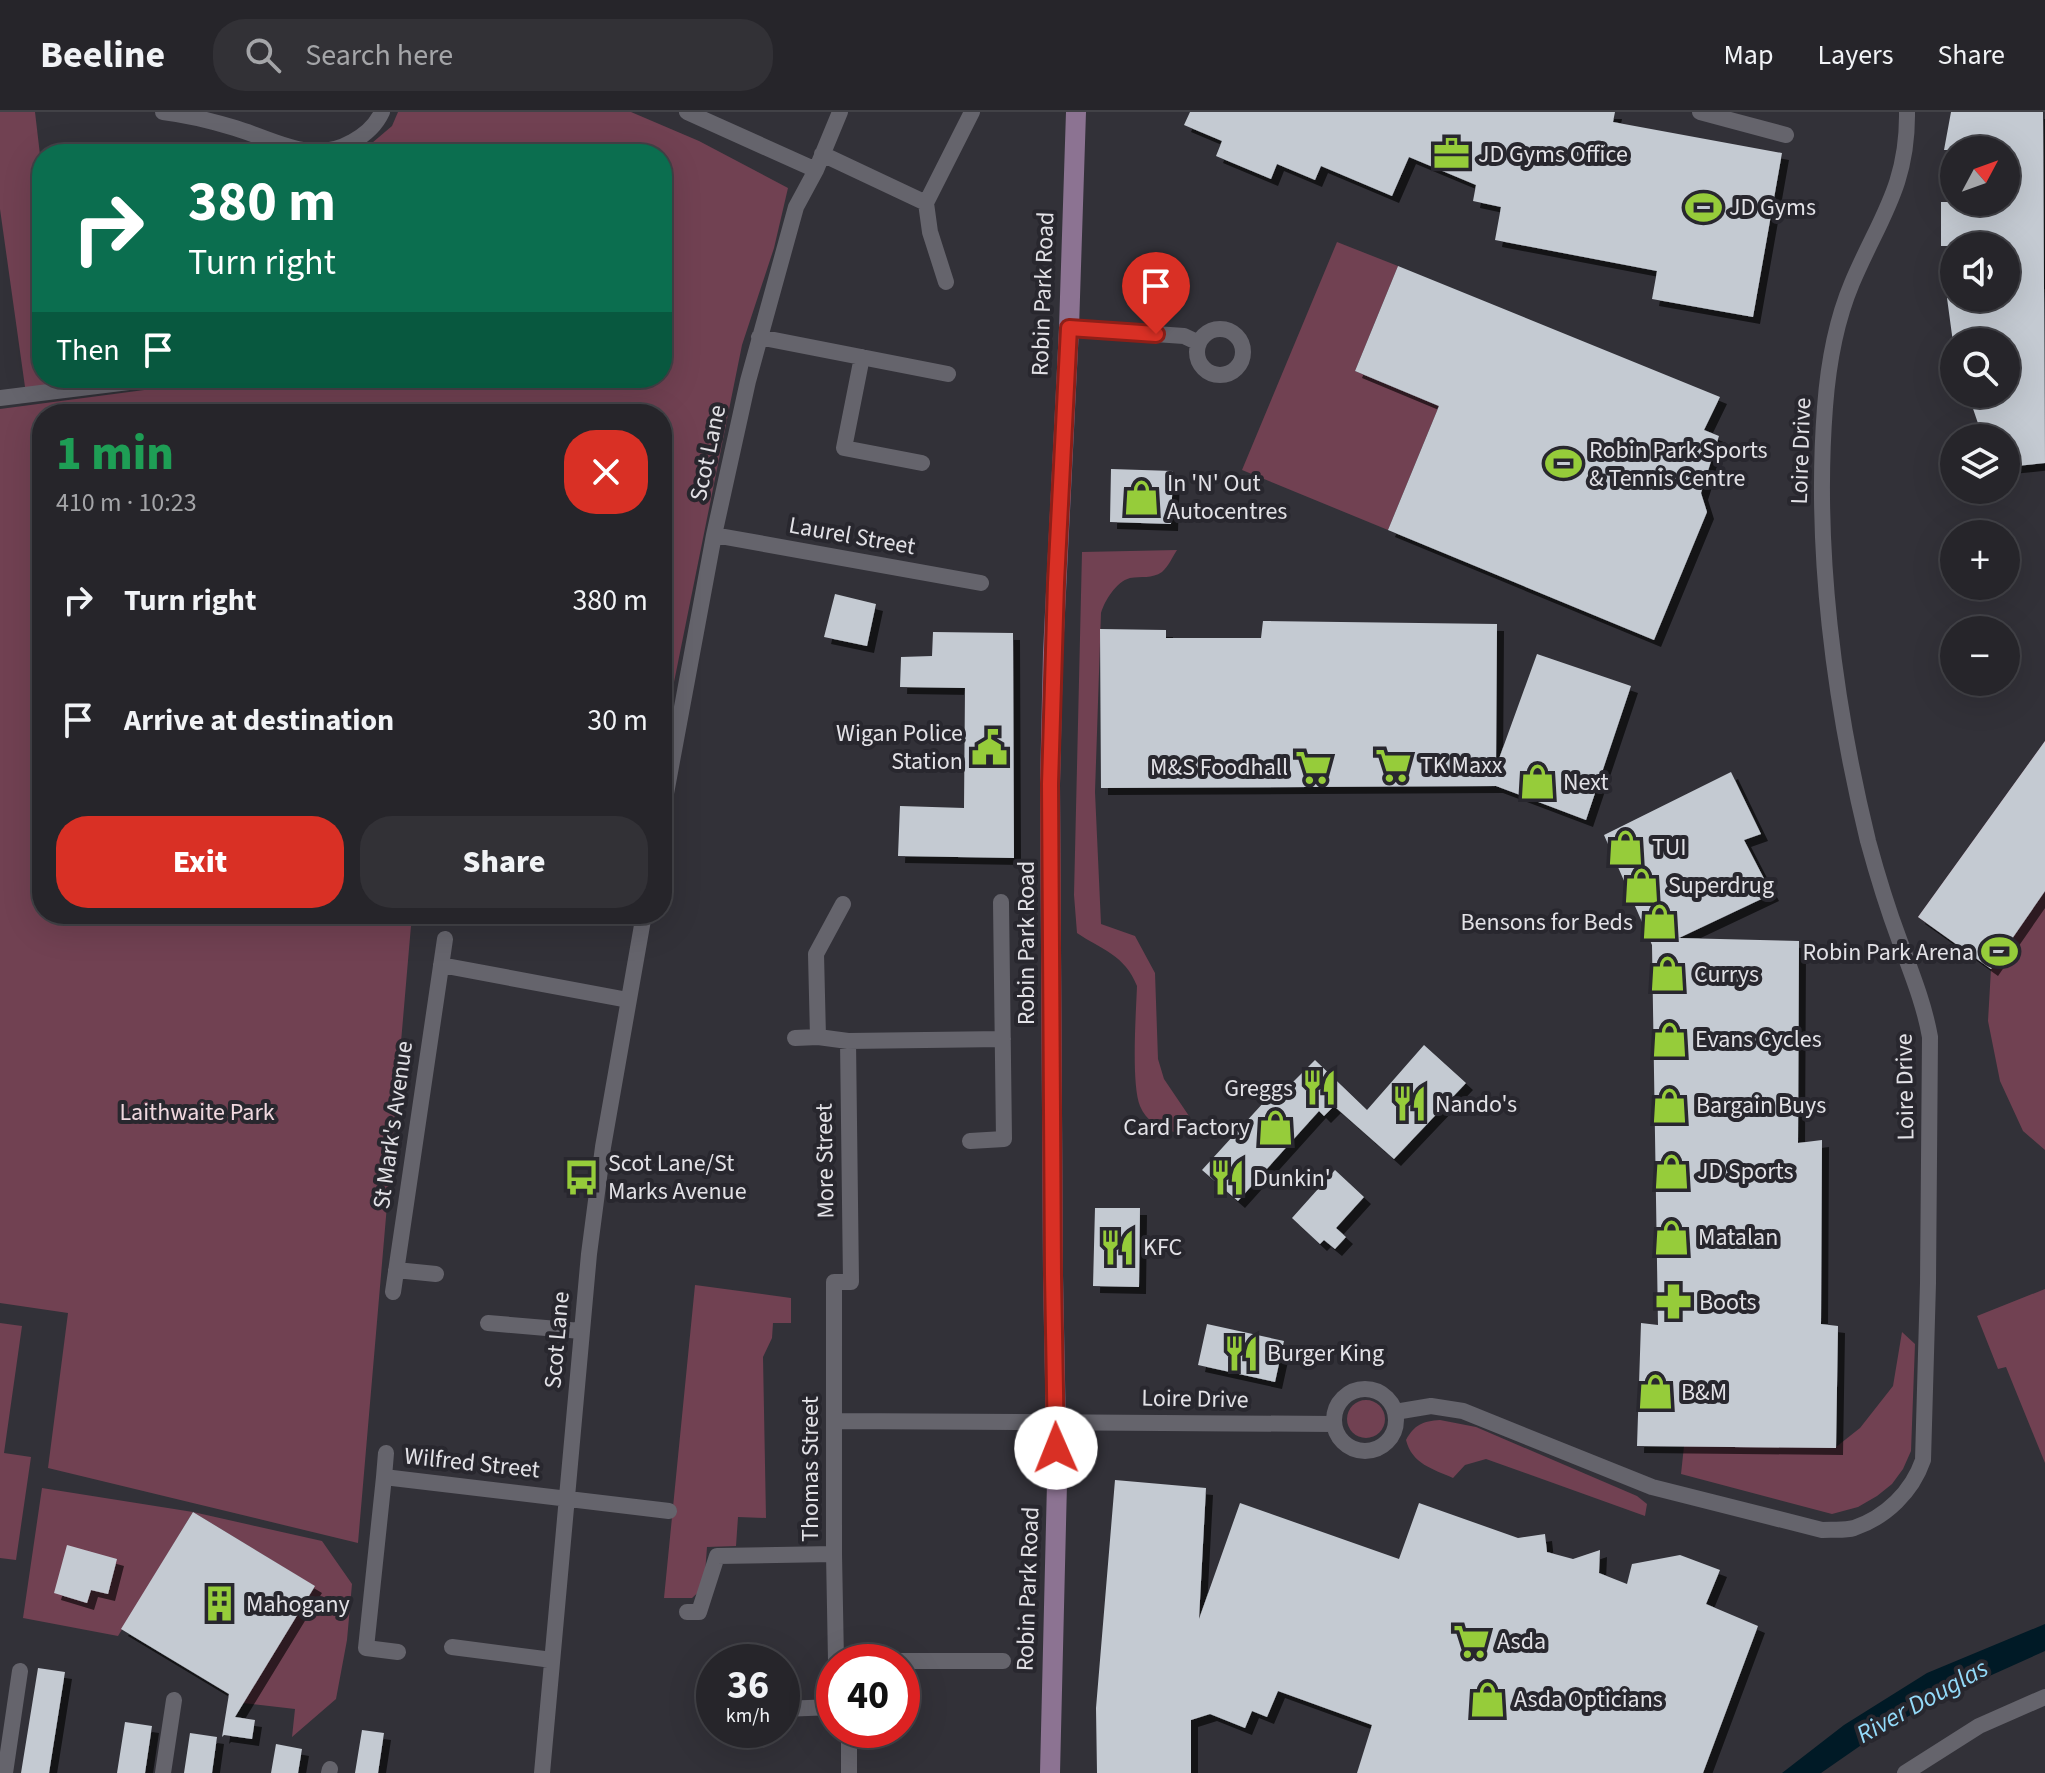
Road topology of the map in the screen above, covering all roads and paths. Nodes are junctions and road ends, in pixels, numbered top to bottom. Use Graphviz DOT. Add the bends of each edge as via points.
graph roads {
  1 [pos="163,112"];
  2 [pos="382,112"];
  3 [pos="687,112"];
  4 [pos="840,112"];
  5 [pos="972,112"];
  6 [pos="1076,112"];
  7 [pos="1700,112"];
  8 [pos="1907,112"];
  9 [pos="1786,135"];
  10 [pos="258,144"];
  11 [pos="349,144"];
  12 [pos="819,162"];
  13 [pos="926,203"];
  14 [pos="946,282"];
  15 [pos="1069,328"];
  16 [pos="759,337"];
  17 [pos="1199,343"];
  18 [pos="862,357"];
  19 [pos="948,374"];
  20 [pos="80,388"];
  21 [pos="0,398"];
  22 [pos="922,463"];
  23 [pos="714,535"];
  24 [pos="981,583"];
  25 [pos="672,761"];
  26 [pos="1001,902"];
  27 [pos="843,904"];
  28 [pos="642,924"];
  29 [pos="445,939"];
  30 [pos="441,965"];
  31 [pos="628,1000"];
  32 [pos="818,1037"];
  33 [pos="795,1038"];
  34 [pos="1003,1039"];
  35 [pos="848,1041"];
  36 [pos="970,1141"];
  37 [pos="396,1270"];
  38 [pos="436,1274"];
  39 [pos="851,1282"];
  40 [pos="393,1292"];
  41 [pos="488,1323"];
  42 [pos="581,1331"];
  43 [pos="1395,1412"];
  44 [pos="835,1421"];
  45 [pos="1056,1422"];
  46 [pos="1334,1424"];
  47 [pos="386,1453"];
  48 [pos="384,1477"];
  49 [pos="566,1498"];
  50 [pos="669,1511"];
  51 [pos="834,1554"];
  52 [pos="687,1612"];
  53 [pos="836,1644"];
  54 [pos="452,1647"];
  55 [pos="398,1652"];
  56 [pos="552,1660"];
  57 [pos="1003,1661"];
  58 [pos="920,1662"];
  59 [pos="20,1671"];
  60 [pos="2045,1697"];
  61 [pos="174,1700"];
  62 [pos="849,1748"];
  63 [pos="5,1773"];
  64 [pos="163,1773"];
  65 [pos="542,1773"];
  66 [pos="849,1773"];
  67 [pos="1050,1773"];
  68 [pos="1905,1773"];
  1 -- 10 [label="street" via="207,120"];
  2 -- 11 [label="street"];
  3 -- 12 [label="street"];
  4 -- 12 [label="street, Scot Lane"];
  5 -- 13 [label="street"];
  6 -- 15 [label="street, Robin Park Road"];
  7 -- 9 [label="street"];
  8 -- 43 [label="street, Loire Drive" via="1905,158 1896,189 1851,285 1833,349 1825,405 1822,520 1837,679 1853,769 1877,871 1930,1037 1928,1292 1923,1460 1917,1479 1875,1518 1851,1529 1822,1530 1652,1487 1463,1411 1431,1406"];
  12 -- 13 [label="street"];
  12 -- 16 [label="street, Scot Lane" via="796,207"];
  13 -- 14 [label="street"];
  15 -- 17 [label="street" via="1184,336"];
  15 -- 45 [label="street, Robin Park Road" via="1050,784"];
  16 -- 18 [label="street"];
  16 -- 23 [label="street, Scot Lane"];
  18 -- 19 [label="street"];
  18 -- 22 [label="street" via="844,448"];
  20 -- 21 [label="street"];
  23 -- 24 [label="street, Laurel Street"];
  23 -- 25 [label="street, Scot Lane"];
  26 -- 34 [label="street"];
  27 -- 32 [label="street" via="816,954"];
  28 -- 31 [label="street, Scot Lane"];
  29 -- 30 [label="street, St Mark's Avenue"];
  30 -- 31 [label="street"];
  30 -- 37 [label="street, St Mark's Avenue"];
  31 -- 42 [label="street, Scot Lane" via="603,1147"];
  32 -- 33 [label="street"];
  32 -- 35 [label="street"];
  34 -- 35 [label="street"];
  34 -- 36 [label="street" via="1004,1139"];
  35 -- 39 [label="street, More Street"];
  37 -- 38 [label="street"];
  37 -- 40 [label="street, St Mark's Avenue"];
  39 -- 44 [label="street, Thomas Street" via="834,1282"];
  41 -- 42 [label="street"];
  42 -- 49 [label="street, Scot Lane"];
  43 -- 46 [label="street" via="1385,1395 1357,1389 1342,1399"];
  43 -- 46 [label="street" via="1394,1433 1368,1451 1350,1447"];
  44 -- 45 [label="street, Loire Drive"];
  44 -- 51 [label="street, Thomas Street"];
  45 -- 46 [label="street, Loire Drive"];
  45 -- 67 [label="street, Robin Park Road"];
  47 -- 48 [label="street"];
  48 -- 49 [label="street, Wilfred Street"];
  48 -- 55 [label="street, Wilfred Street" via="366,1648"];
  49 -- 50 [label="street, Wilfred Street"];
  49 -- 56 [label="street, Scot Lane"];
  51 -- 52 [label="street" via="717,1556 699,1612"];
  51 -- 53 [label="street, Thomas Street"];
  54 -- 56 [label="street"];
  56 -- 65 [label="street, Scot Lane"];
  57 -- 58 [label="street"];
  59 -- 63 [label="street"];
  60 -- 68 [label="street" via="1979,1726"];
  61 -- 64 [label="street"];
  62 -- 66 [label="street"];
}
